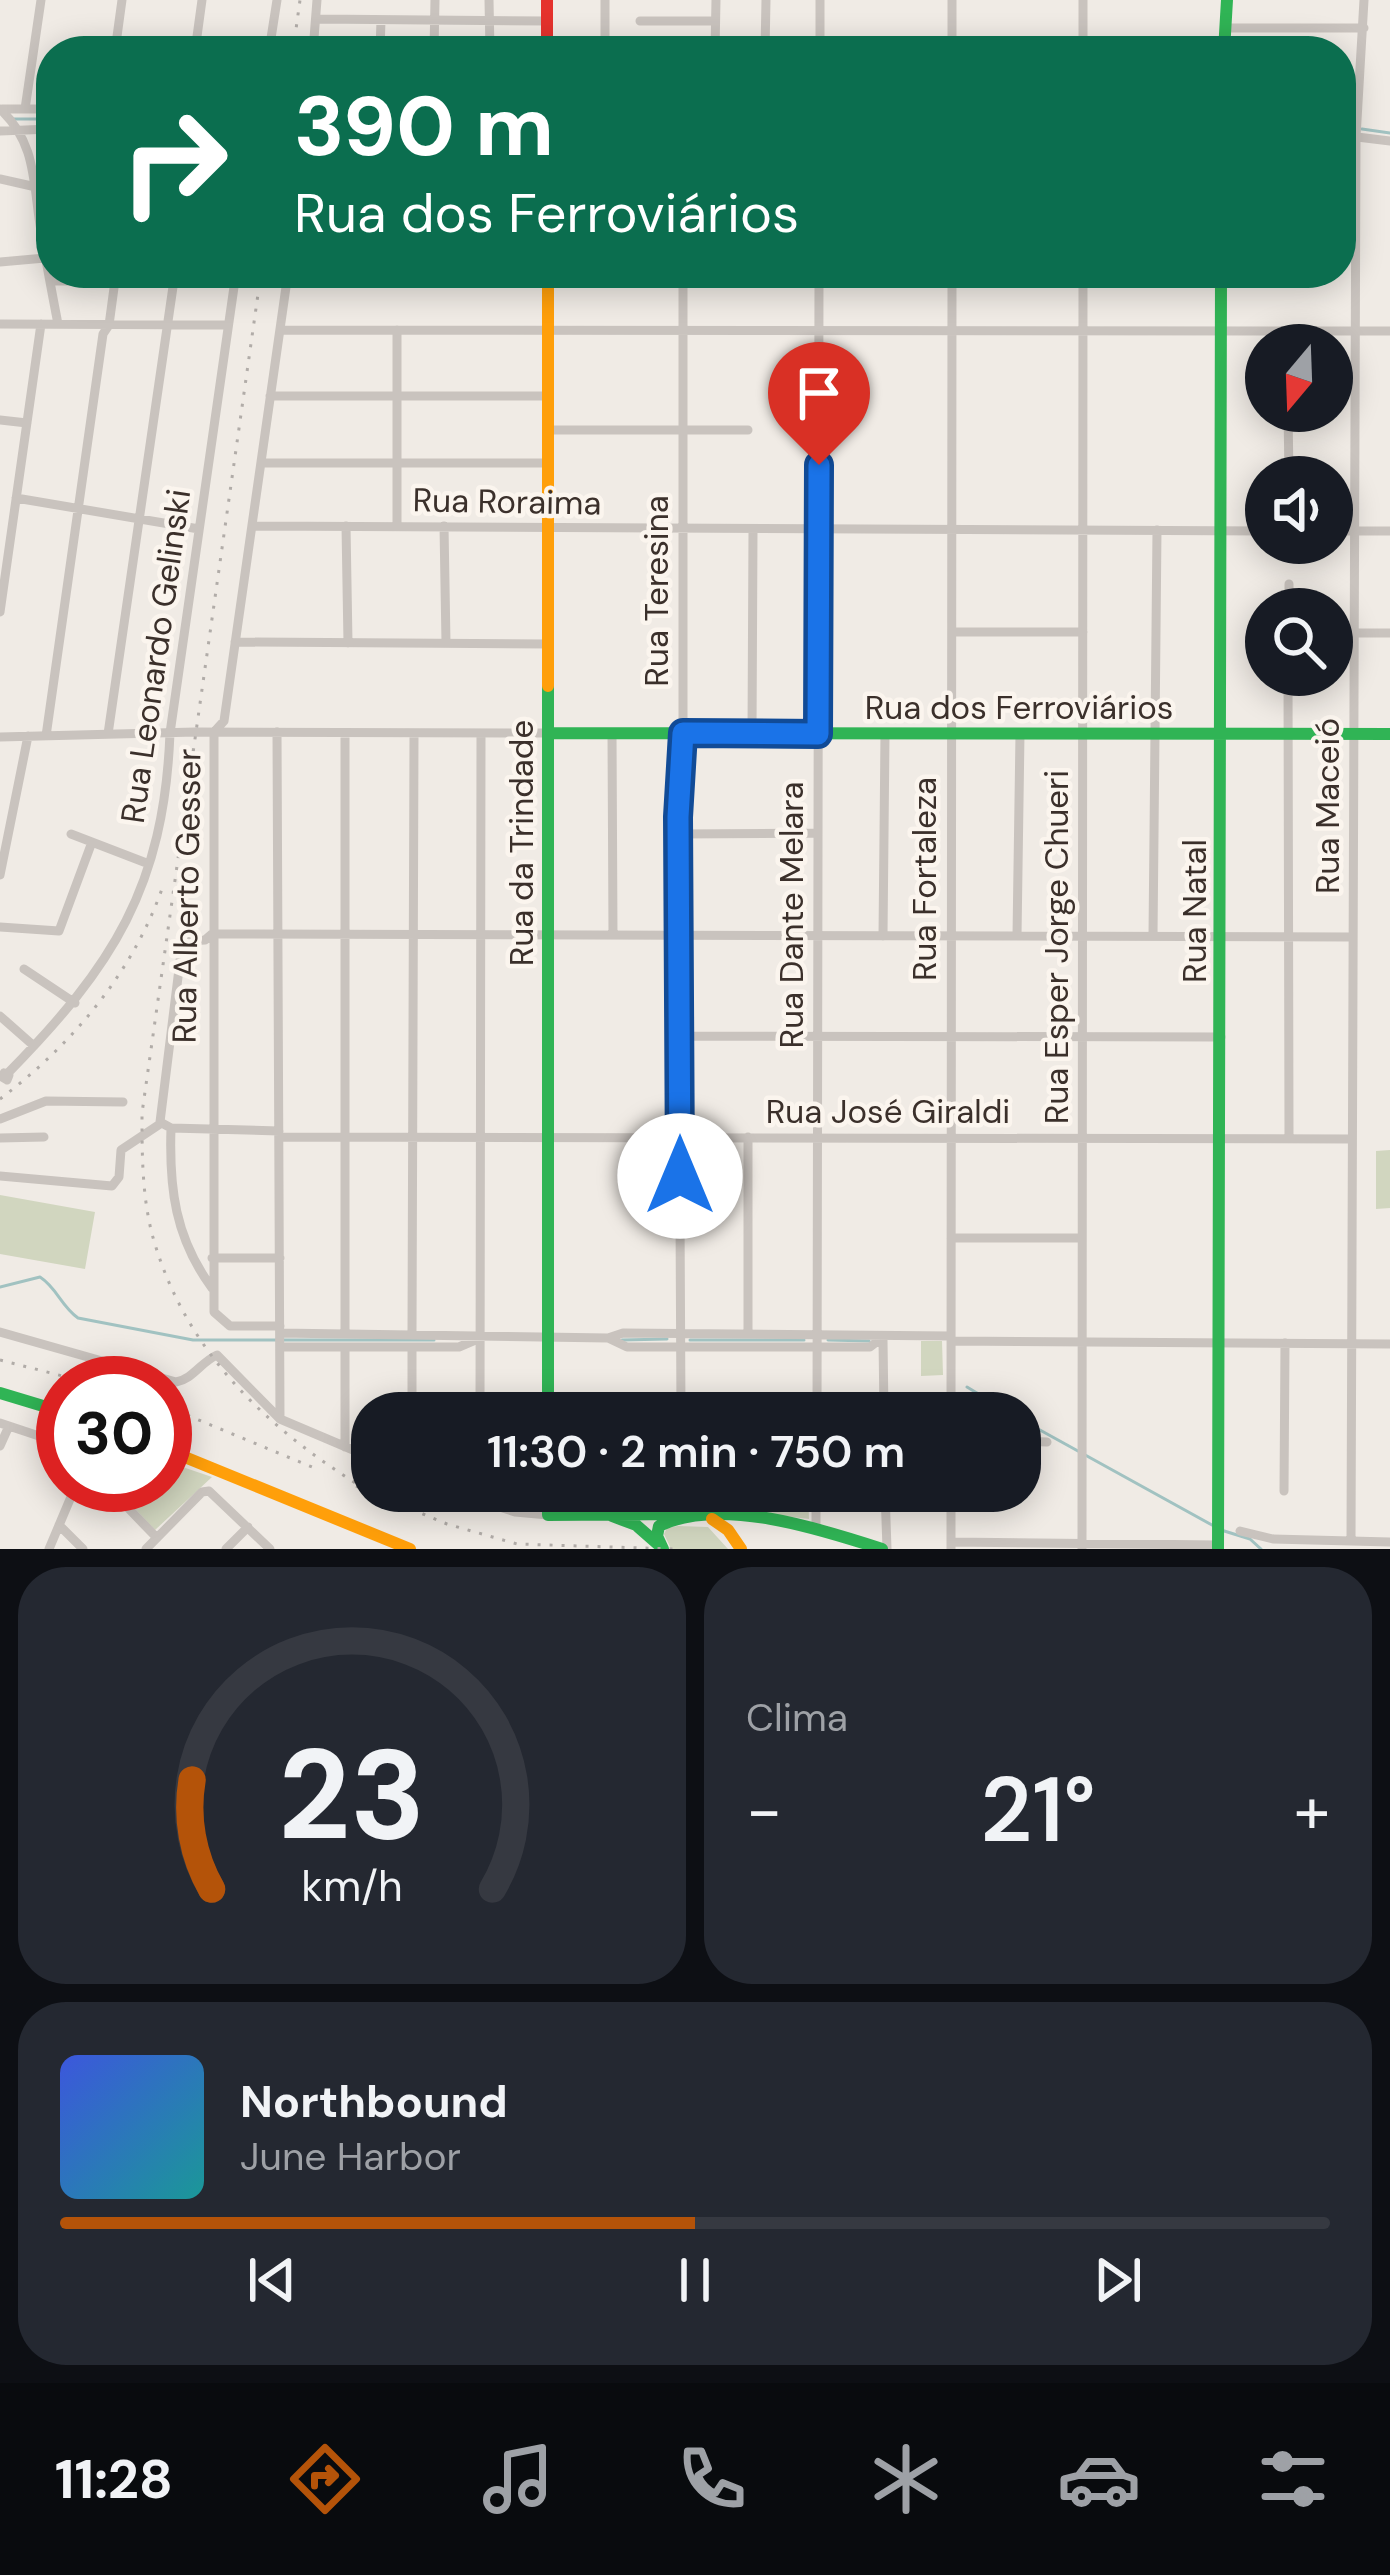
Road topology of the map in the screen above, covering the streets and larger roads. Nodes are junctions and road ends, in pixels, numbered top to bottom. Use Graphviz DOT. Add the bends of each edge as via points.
graph roads {
  1 [pos="41,0"];
  2 [pos="122,0"];
  3 [pos="202,0"];
  4 [pos="277,0"];
  5 [pos="317,0"];
  6 [pos="435,0"];
  7 [pos="489,0"];
  8 [pos="548,0"];
  9 [pos="604,0"];
  10 [pos="716,0"];
  11 [pos="766,0"];
  12 [pos="820,0"];
  13 [pos="952,0"];
  14 [pos="1083,0"];
  15 [pos="1227,0"];
  16 [pos="1364,0"];
  17 [pos="318,19"];
  18 [pos="381,20"];
  19 [pos="434,21"];
  20 [pos="490,21"];
  21 [pos="548,21"];
  22 [pos="640,21"];
  23 [pos="716,21"];
  24 [pos="1225,28"];
  25 [pos="1364,28"];
  26 [pos="117,36"];
  27 [pos="197,36"];
  28 [pos="271,36"];
  29 [pos="315,36"];
  30 [pos="380,36"];
  31 [pos="434,36"];
  32 [pos="490,36"];
  33 [pos="548,36"];
  34 [pos="605,36"];
  35 [pos="716,36"];
  36 [pos="765,36"];
  37 [pos="820,36"];
  38 [pos="952,36"];
  39 [pos="1083,36"];
  40 [pos="1225,36"];
  41 [pos="25,109"];
  42 [pos="36,109"];
  43 [pos="10,119"];
  44 [pos="0,131"];
  45 [pos="1356,137"];
  46 [pos="1390,141"];
  47 [pos="35,168"];
  48 [pos="0,179"];
  49 [pos="36,187"];
  50 [pos="36,259"];
  51 [pos="0,262"];
  52 [pos="51,288"];
  53 [pos="114,288"];
  54 [pos="173,288"];
  55 [pos="234,288"];
  56 [pos="286,288"];
  57 [pos="548,288"];
  58 [pos="683,288"];
  59 [pos="819,288"];
  60 [pos="952,288"];
  61 [pos="1083,288"];
  62 [pos="1220,288"];
  63 [pos="1355,288"];
  64 [pos="0,324"];
  65 [pos="40,324"];
  66 [pos="58,324"];
  67 [pos="167,325"];
  68 [pos="228,326"];
  69 [pos="106,329"];
  70 [pos="280,330"];
  71 [pos="397,330"];
  72 [pos="548,330"];
  73 [pos="683,330"];
  74 [pos="819,330"];
  75 [pos="952,331"];
  76 [pos="1083,331"];
  77 [pos="1221,331"];
  78 [pos="1355,331"];
  79 [pos="1390,331"];
  80 [pos="270,396"];
  81 [pos="397,396"];
  82 [pos="548,396"];
  83 [pos="0,420"];
  84 [pos="27,422"];
  85 [pos="548,430"];
  86 [pos="683,430"];
  87 [pos="748,430"];
  88 [pos="397,463"];
  89 [pos="548,463"];
  90 [pos="261,464"];
  91 [pos="16,498"];
  92 [pos="0,507"];
  93 [pos="79,510"];
  94 [pos="14,512"];
  95 [pos="140,519"];
  96 [pos="252,526"];
  97 [pos="346,526"];
  98 [pos="397,526"];
  99 [pos="444,526"];
  100 [pos="199,529"];
  101 [pos="548,529"];
  102 [pos="683,530"];
  103 [pos="753,530"];
  104 [pos="819,530"];
  105 [pos="952,530"];
  106 [pos="1083,530"];
  107 [pos="1156,530"];
  108 [pos="1221,531"];
  109 [pos="1245,531"];
  110 [pos="1354,531"];
  111 [pos="1390,531"];
  112 [pos="3,565"];
  113 [pos="1289,584"];
  114 [pos="1289,588"];
  115 [pos="0,612"];
  116 [pos="952,632"];
  117 [pos="1083,632"];
  118 [pos="1354,633"];
  119 [pos="1390,633"];
  120 [pos="235,642"];
  121 [pos="348,643"];
  122 [pos="446,644"];
  123 [pos="548,644"];
  124 [pos="1288,696"];
  125 [pos="214,732"];
  126 [pos="170,733"];
  127 [pos="277,733"];
  128 [pos="345,733"];
  129 [pos="414,733"];
  130 [pos="482,733"];
  131 [pos="548,733"];
  132 [pos="612,733"];
  133 [pos="683,733"];
  134 [pos="752,733"];
  135 [pos="108,734"];
  136 [pos="818,734"];
  137 [pos="885,734"];
  138 [pos="952,734"];
  139 [pos="1020,734"];
  140 [pos="1084,734"];
  141 [pos="1155,734"];
  142 [pos="1221,734"];
  143 [pos="1288,734"];
  144 [pos="1354,734"];
  145 [pos="1390,734"];
  146 [pos="28,736"];
  147 [pos="46,736"];
  148 [pos="0,737"];
  149 [pos="678,833"];
  150 [pos="818,833"];
  151 [pos="71,834"];
  152 [pos="92,842"];
  153 [pos="149,864"];
  154 [pos="0,875"];
  155 [pos="0,927"];
  156 [pos="212,934"];
  157 [pos="278,934"];
  158 [pos="345,934"];
  159 [pos="413,934"];
  160 [pos="481,934"];
  161 [pos="548,935"];
  162 [pos="613,935"];
  163 [pos="679,935"];
  164 [pos="818,935"];
  165 [pos="883,936"];
  166 [pos="952,936"];
  167 [pos="1017,936"];
  168 [pos="1084,936"];
  169 [pos="1153,936"];
  170 [pos="1221,937"];
  171 [pos="1287,937"];
  172 [pos="1353,937"];
  173 [pos="24,969"];
  174 [pos="74,1003"];
  175 [pos="0,1016"];
  176 [pos="679,1036"];
  177 [pos="818,1036"];
  178 [pos="951,1036"];
  179 [pos="1084,1037"];
  180 [pos="1221,1037"];
  181 [pos="34,1046"];
  182 [pos="4,1079"];
  183 [pos="124,1102"];
  184 [pos="0,1119"];
  185 [pos="166,1126"];
  186 [pos="211,1127"];
  187 [pos="279,1134"];
  188 [pos="44,1137"];
  189 [pos="345,1137"];
  190 [pos="413,1137"];
  191 [pos="480,1137"];
  192 [pos="548,1137"];
  193 [pos="680,1137"];
  194 [pos="748,1137"];
  195 [pos="817,1137"];
  196 [pos="951,1137"];
  197 [pos="0,1138"];
  198 [pos="1082,1138"];
  199 [pos="1221,1138"];
  200 [pos="1289,1138"];
  201 [pos="1352,1139"];
  202 [pos="0,1176"];
  203 [pos="951,1238"];
  204 [pos="1082,1238"];
  205 [pos="212,1258"];
  206 [pos="280,1258"];
  207 [pos="212,1288"];
  208 [pos="280,1329"];
  209 [pos="0,1332"];
  210 [pos="345,1334"];
  211 [pos="412,1334"];
  212 [pos="681,1334"];
  213 [pos="748,1334"];
  214 [pos="817,1334"];
  215 [pos="883,1337"];
  216 [pos="480,1338"];
  217 [pos="548,1338"];
  218 [pos="608,1338"];
  219 [pos="951,1338"];
  220 [pos="1082,1342"];
  221 [pos="1218,1342"];
  222 [pos="1285,1343"];
  223 [pos="1351,1343"];
  224 [pos="1390,1344"];
  225 [pos="280,1347"];
  226 [pos="345,1347"];
  227 [pos="412,1347"];
  228 [pos="681,1347"];
  229 [pos="817,1347"];
  230 [pos="412,1392"];
  231 [pos="480,1392"];
  232 [pos="548,1392"];
  233 [pos="681,1392"];
  234 [pos="817,1392"];
  235 [pos="884,1392"];
  236 [pos="951,1392"];
  237 [pos="0,1393"];
  238 [pos="36,1404"];
  239 [pos="280,1419"];
  240 [pos="4,1424"];
  241 [pos="36,1435"];
  242 [pos="1041,1442"];
  243 [pos="1047,1442"];
  244 [pos="0,1446"];
  245 [pos="345,1447"];
  246 [pos="351,1449"];
  247 [pos="192,1461"];
  248 [pos="1284,1491"];
  249 [pos="65,1512"];
  250 [pos="132,1512"];
  251 [pos="520,1512"];
  252 [pos="816,1512"];
  253 [pos="885,1512"];
  254 [pos="951,1512"];
  255 [pos="593,1514"];
  256 [pos="682,1514"];
  257 [pos="697,1514"];
  258 [pos="548,1515"];
  259 [pos="59,1525"];
  260 [pos="248,1526"];
  261 [pos="816,1529"];
  262 [pos="1240,1531"];
  263 [pos="157,1538"];
  264 [pos="1218,1539"];
  265 [pos="1351,1541"];
  266 [pos="1390,1542"];
  267 [pos="1273,1544"];
  268 [pos="951,1545"];
  269 [pos="1315,1545"];
  270 [pos="1371,1545"];
  271 [pos="1082,1546"];
  272 [pos="49,1549"];
  273 [pos="83,1549"];
  274 [pos="146,1549"];
  275 [pos="226,1549"];
  276 [pos="270,1549"];
  277 [pos="410,1549"];
  278 [pos="663,1549"];
  279 [pos="741,1549"];
  280 [pos="884,1549"];
  1 -- 41 [label="street"];
  2 -- 26 [label="street"];
  3 -- 27 [label="street"];
  4 -- 28 [label="street"];
  5 -- 17 [label="street"];
  6 -- 19 [label="street"];
  7 -- 20 [label="street"];
  8 -- 21 [label="street"];
  9 -- 34 [label="street"];
  10 -- 23 [label="street"];
  11 -- 36 [label="street"];
  12 -- 37 [label="street"];
  13 -- 38 [label="street"];
  14 -- 39 [label="street"];
  15 -- 24 [label="street"];
  16 -- 25 [label="street, Rua Maceió"];
  17 -- 18 [label="street"];
  17 -- 29 [label="street"];
  18 -- 19 [label="street"];
  18 -- 30 [label="street"];
  19 -- 20 [label="street"];
  19 -- 31 [label="street"];
  20 -- 21 [label="street"];
  20 -- 32 [label="street"];
  21 -- 33 [label="street"];
  22 -- 23 [label="street"];
  23 -- 35 [label="street"];
  24 -- 25 [label="street"];
  24 -- 40 [label="street"];
  25 -- 45 [label="street, Rua Maceió"];
  41 -- 42 [label="street"];
  41 -- 43 [label="street"];
  43 -- 44 [label="street"];
  43 -- 47 [label="street"];
  45 -- 46 [label="street"];
  47 -- 49 [label="street"];
  48 -- 49 [label="street"];
  50 -- 51 [label="street"];
  52 -- 66 [label="street"];
  53 -- 69 [label="street"];
  54 -- 67 [label="street"];
  55 -- 68 [label="street, Rua Leonardo Gelinski"];
  56 -- 70 [label="street, Rua Alberto Gesser"];
  57 -- 72 [label="street, Rua da Trindade"];
  58 -- 73 [label="street, Rua Teresina"];
  59 -- 74 [label="street, Rua Dante Melara"];
  60 -- 75 [label="street, Rua Fortaleza"];
  61 -- 76 [label="street, Rua Esper Jorge Chueri"];
  62 -- 77 [label="street, Rua Natal"];
  63 -- 78 [label="street, Rua Maceió"];
  64 -- 65 [label="street"];
  65 -- 66 [label="street"];
  65 -- 84 [label="street"];
  66 -- 69 [label="street"];
  67 -- 68 [label="street"];
  67 -- 69 [label="street"];
  67 -- 95 [label="street"];
  68 -- 100 [label="street, Rua Leonardo Gelinski"];
  69 -- 93 [label="street"];
  70 -- 71 [label="street"];
  70 -- 80 [label="street, Rua Alberto Gesser"];
  71 -- 72 [label="street"];
  71 -- 81 [label="street"];
  72 -- 73 [label="street"];
  72 -- 82 [label="street, Rua da Trindade"];
  73 -- 74 [label="street"];
  73 -- 86 [label="street, Rua Teresina"];
  74 -- 75 [label="street"];
  74 -- 104 [label="street, Rua Dante Melara"];
  75 -- 76 [label="street"];
  75 -- 105 [label="street, Rua Fortaleza"];
  76 -- 77 [label="street"];
  76 -- 106 [label="street, Rua Esper Jorge Chueri"];
  77 -- 78 [label="street"];
  77 -- 108 [label="street, Rua Natal"];
  78 -- 79 [label="street"];
  78 -- 110 [label="street, Rua Maceió"];
  80 -- 81 [label="street"];
  80 -- 90 [label="street, Rua Alberto Gesser"];
  81 -- 82 [label="street"];
  81 -- 88 [label="street"];
  82 -- 85 [label="street, Rua da Trindade"];
  83 -- 84 [label="street"];
  84 -- 91 [label="street"];
  85 -- 86 [label="street"];
  85 -- 89 [label="street, Rua da Trindade"];
  86 -- 87 [label="street"];
  86 -- 102 [label="street, Rua Teresina"];
  88 -- 89 [label="street"];
  88 -- 90 [label="street"];
  88 -- 98 [label="street"];
  89 -- 101 [label="street, Rua da Trindade"];
  90 -- 96 [label="street, Rua Alberto Gesser"];
  91 -- 93 [label="street"];
  91 -- 94 [label="street"];
  92 -- 94 [label="street"];
  93 -- 95 [label="street"];
  93 -- 147 [label="street"];
  94 -- 112 [label="street"];
  95 -- 100 [label="street"];
  95 -- 135 [label="street"];
  96 -- 97 [label="street, Rua Roraima"];
  96 -- 120 [label="street, Rua Alberto Gesser"];
  97 -- 98 [label="street, Rua Roraima"];
  97 -- 121 [label="street"];
  98 -- 99 [label="street, Rua Roraima"];
  99 -- 101 [label="street, Rua Roraima"];
  99 -- 122 [label="street"];
  100 -- 126 [label="street, Rua Leonardo Gelinski"];
  101 -- 102 [label="street, Rua Roraima"];
  101 -- 123 [label="street, Rua da Trindade"];
  102 -- 103 [label="street, Rua Roraima"];
  102 -- 133 [label="street, Rua Teresina"];
  103 -- 104 [label="street, Rua Roraima"];
  103 -- 134 [label="street"];
  104 -- 105 [label="street, Rua Roraima"];
  104 -- 136 [label="street, Rua Dante Melara"];
  105 -- 106 [label="street, Rua Roraima"];
  105 -- 116 [label="street, Rua Fortaleza"];
  106 -- 107 [label="street, Rua Roraima"];
  106 -- 117 [label="street, Rua Esper Jorge Chueri"];
  107 -- 108 [label="street, Rua Roraima"];
  107 -- 141 [label="street"];
  108 -- 109 [label="street, Rua Roraima"];
  108 -- 142 [label="street, Rua Natal"];
  110 -- 111 [label="street"];
  110 -- 118 [label="street, Rua Maceió"];
  112 -- 115 [label="street"];
  113 -- 114 [label="street"];
  116 -- 117 [label="street"];
  116 -- 138 [label="street, Rua Fortaleza"];
  117 -- 140 [label="street, Rua Esper Jorge Chueri"];
  118 -- 119 [label="street"];
  118 -- 144 [label="street, Rua Maceió"];
  120 -- 121 [label="street"];
  120 -- 125 [label="street, Rua Alberto Gesser" via="224,721"];
  121 -- 122 [label="street"];
  122 -- 123 [label="street"];
  123 -- 131 [label="street, Rua da Trindade"];
  124 -- 143 [label="street"];
  125 -- 126 [label="street, Rua dos Ferroviários"];
  125 -- 127 [label="street, Rua dos Ferroviários"];
  125 -- 156 [label="street, Rua Alberto Gesser"];
  126 -- 135 [label="street, Rua dos Ferroviários"];
  126 -- 153 [label="street, Rua Leonardo Gelinski" via="166,796"];
  127 -- 128 [label="street, Rua dos Ferroviários"];
  127 -- 157 [label="street"];
  128 -- 129 [label="street, Rua dos Ferroviários"];
  128 -- 158 [label="street"];
  129 -- 130 [label="street, Rua dos Ferroviários"];
  129 -- 159 [label="street"];
  130 -- 131 [label="street, Rua dos Ferroviários"];
  130 -- 160 [label="street"];
  131 -- 132 [label="street, Rua dos Ferroviários"];
  131 -- 161 [label="street, Rua da Trindade"];
  132 -- 133 [label="street, Rua dos Ferroviários"];
  132 -- 162 [label="street"];
  133 -- 134 [label="street, Rua dos Ferroviários"];
  133 -- 149 [label="street, Rua Teresina"];
  134 -- 136 [label="street, Rua dos Ferroviários"];
  135 -- 147 [label="street, Rua dos Ferroviários"];
  136 -- 137 [label="street, Rua dos Ferroviários"];
  136 -- 150 [label="street, Rua Dante Melara"];
  137 -- 138 [label="street, Rua dos Ferroviários"];
  137 -- 165 [label="street"];
  138 -- 139 [label="street, Rua dos Ferroviários"];
  138 -- 166 [label="street, Rua Fortaleza"];
  139 -- 140 [label="street, Rua dos Ferroviários"];
  139 -- 167 [label="street"];
  140 -- 141 [label="street, Rua dos Ferroviários"];
  140 -- 168 [label="street, Rua Esper Jorge Chueri"];
  141 -- 142 [label="street, Rua dos Ferroviários"];
  141 -- 169 [label="street"];
  142 -- 143 [label="street, Rua dos Ferroviários"];
  142 -- 170 [label="street, Rua Natal"];
  143 -- 144 [label="street, Rua dos Ferroviários"];
  143 -- 171 [label="street"];
  144 -- 145 [label="street, Rua dos Ferroviários"];
  144 -- 172 [label="street, Rua Maceió"];
  146 -- 147 [label="street, Rua dos Ferroviários"];
  146 -- 148 [label="street, Rua dos Ferroviários"];
  146 -- 154 [label="street"];
  149 -- 150 [label="street"];
  149 -- 163 [label="street, Rua Teresina"];
  150 -- 164 [label="street, Rua Dante Melara"];
  151 -- 152 [label="street"];
  152 -- 153 [label="street"];
  152 -- 155 [label="street" via="59,931"];
  153 -- 174 [label="street, Rua Leonardo Gelinski" via="115,944"];
  156 -- 157 [label="street"];
  156 -- 185 [label="street" via="189,941 182,953"];
  156 -- 186 [label="street, Rua Alberto Gesser"];
  157 -- 158 [label="street"];
  157 -- 187 [label="street"];
  158 -- 159 [label="street"];
  158 -- 189 [label="street"];
  159 -- 160 [label="street"];
  159 -- 190 [label="street"];
  160 -- 161 [label="street"];
  160 -- 191 [label="street"];
  161 -- 162 [label="street"];
  161 -- 192 [label="street, Rua da Trindade"];
  162 -- 163 [label="street"];
  163 -- 164 [label="street"];
  163 -- 176 [label="street, Rua Teresina"];
  164 -- 165 [label="street"];
  164 -- 177 [label="street, Rua Dante Melara"];
  165 -- 166 [label="street"];
  166 -- 167 [label="street"];
  166 -- 178 [label="street, Rua Fortaleza"];
  167 -- 168 [label="street"];
  168 -- 169 [label="street"];
  168 -- 179 [label="street, Rua Esper Jorge Chueri"];
  169 -- 170 [label="street"];
  170 -- 171 [label="street"];
  170 -- 180 [label="street, Rua Natal"];
  171 -- 172 [label="street"];
  171 -- 200 [label="street"];
  172 -- 201 [label="street, Rua Maceió"];
  173 -- 174 [label="street"];
  174 -- 181 [label="street, Rua Leonardo Gelinski"];
  175 -- 181 [label="street"];
  176 -- 177 [label="street"];
  176 -- 193 [label="street, Rua Teresina"];
  177 -- 178 [label="street"];
  177 -- 195 [label="street, Rua Dante Melara"];
  178 -- 179 [label="street"];
  178 -- 196 [label="street, Rua Fortaleza"];
  179 -- 180 [label="street"];
  179 -- 198 [label="street, Rua Esper Jorge Chueri"];
  180 -- 199 [label="street, Rua Natal"];
  181 -- 182 [label="street, Rua Leonardo Gelinski"];
  183 -- 184 [label="street" via="46,1101"];
  185 -- 186 [label="street, Rua José Giraldi"];
  185 -- 202 [label="street" via="121,1150 112,1186"];
  185 -- 207 [label="street" via="174,1210"];
  186 -- 187 [label="street, Rua José Giraldi"];
  186 -- 205 [label="street, Rua Alberto Gesser"];
  187 -- 189 [label="street, Rua José Giraldi"];
  187 -- 206 [label="street"];
  188 -- 197 [label="street"];
  189 -- 190 [label="street, Rua José Giraldi"];
  189 -- 210 [label="street"];
  190 -- 191 [label="street, Rua José Giraldi"];
  190 -- 211 [label="street"];
  191 -- 192 [label="street, Rua José Giraldi"];
  191 -- 216 [label="street"];
  192 -- 193 [label="street, Rua José Giraldi"];
  192 -- 217 [label="street, Rua da Trindade"];
  193 -- 194 [label="street, Rua José Giraldi"];
  193 -- 212 [label="street, Rua Teresina"];
  194 -- 195 [label="street, Rua José Giraldi"];
  194 -- 213 [label="street"];
  195 -- 196 [label="street, Rua José Giraldi"];
  195 -- 214 [label="street, Rua Dante Melara"];
  196 -- 198 [label="street, Rua José Giraldi"];
  196 -- 203 [label="street, Rua Fortaleza"];
  198 -- 199 [label="street, Rua José Giraldi"];
  198 -- 204 [label="street, Rua Esper Jorge Chueri"];
  199 -- 200 [label="street, Rua José Giraldi"];
  199 -- 221 [label="street, Rua Natal"];
  200 -- 201 [label="street, Rua José Giraldi"];
  201 -- 223 [label="street, Rua Maceió"];
  203 -- 204 [label="street"];
  203 -- 219 [label="street, Rua Fortaleza"];
  204 -- 220 [label="street, Rua Esper Jorge Chueri"];
  205 -- 206 [label="street"];
  205 -- 207 [label="street, Rua Alberto Gesser"];
  206 -- 208 [label="street"];
  207 -- 208 [label="street, Rua Alberto Gesser" via="214,1312 230,1326"];
  208 -- 210 [label="street"];
  208 -- 225 [label="street"];
  209 -- 239 [label="street" via="176,1382 217,1355"];
  210 -- 211 [label="street"];
  211 -- 216 [label="street"];
  212 -- 213 [label="street"];
  212 -- 218 [label="street"];
  212 -- 228 [label="street, Rua Teresina"];
  213 -- 214 [label="street"];
  214 -- 215 [label="street"];
  214 -- 229 [label="street, Rua Dante Melara"];
  215 -- 219 [label="street"];
  215 -- 229 [label="street" via="870,1347"];
  215 -- 235 [label="street"];
  216 -- 217 [label="street"];
  216 -- 227 [label="street" via="467,1346"];
  216 -- 231 [label="street"];
  217 -- 218 [label="street"];
  217 -- 232 [label="street, Rua da Trindade"];
  218 -- 228 [label="street" via="626,1347"];
  219 -- 220 [label="street"];
  219 -- 236 [label="street, Rua Fortaleza"];
  220 -- 221 [label="street"];
  220 -- 271 [label="street, Rua Esper Jorge Chueri"];
  221 -- 222 [label="street"];
  221 -- 264 [label="street, Rua Natal"];
  222 -- 223 [label="street"];
  222 -- 248 [label="street"];
  223 -- 224 [label="street"];
  223 -- 265 [label="street, Rua Maceió"];
  225 -- 226 [label="street"];
  225 -- 239 [label="street"];
  226 -- 227 [label="street"];
  226 -- 245 [label="street"];
  227 -- 230 [label="street"];
  228 -- 229 [label="street"];
  228 -- 233 [label="street, Rua Teresina"];
  229 -- 234 [label="street, Rua Dante Melara"];
  237 -- 238 [label="street"];
  239 -- 245 [label="street"];
  240 -- 241 [label="street"];
  240 -- 244 [label="street"];
  242 -- 243 [label="street"];
  245 -- 246 [label="street"];
  247 -- 277 [label="street"];
  249 -- 259 [label="street"];
  250 -- 263 [label="street"];
  251 -- 258 [label="street"];
  252 -- 261 [label="street"];
  253 -- 280 [label="street"];
  254 -- 268 [label="street"];
  255 -- 256 [label="street"];
  255 -- 258 [label="street"];
  255 -- 278 [label="street" via="636,1525"];
  256 -- 257 [label="street"];
  256 -- 278 [label="street" via="659,1526"];
  257 -- 261 [label="street"];
  257 -- 279 [label="street" via="723,1525"];
  259 -- 272 [label="street"];
  259 -- 273 [label="street"];
  260 -- 263 [label="street" via="209,1490"];
  260 -- 275 [label="street"];
  260 -- 276 [label="street"];
  261 -- 280 [label="street"];
  262 -- 267 [label="street"];
  263 -- 274 [label="street"];
  264 -- 271 [label="street"];
  265 -- 269 [label="street"];
  265 -- 270 [label="street"];
  266 -- 270 [label="street"];
  267 -- 269 [label="street"];
  268 -- 271 [label="street"];
}
